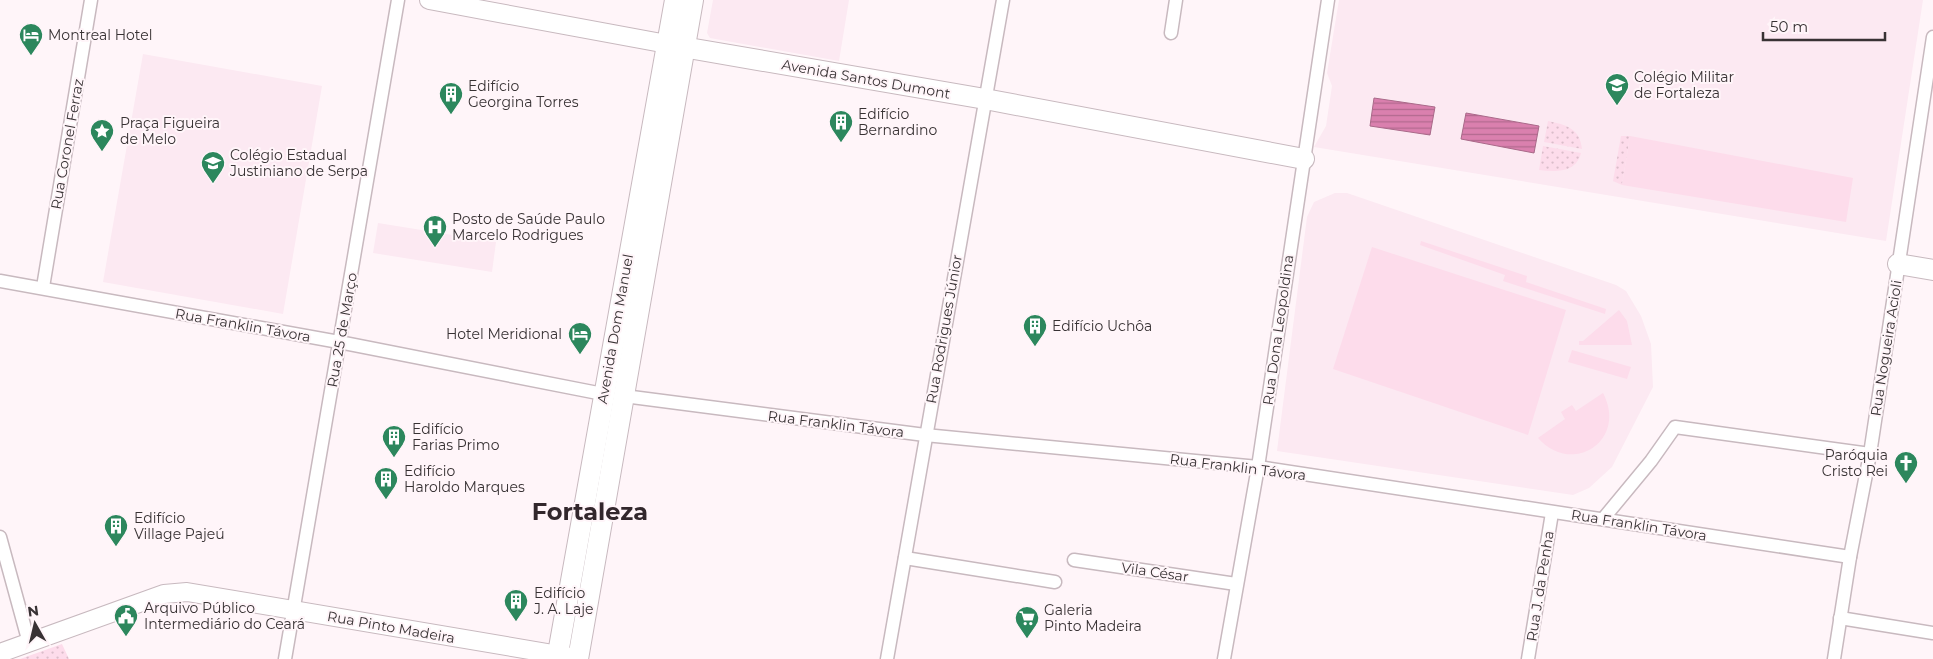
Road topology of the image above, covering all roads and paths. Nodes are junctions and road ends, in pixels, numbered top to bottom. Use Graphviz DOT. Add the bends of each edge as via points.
graph roads {
  1 [pos="91,0"];
  2 [pos="398,0"];
  3 [pos="429,0"];
  4 [pos="675,0"];
  5 [pos="693,0"];
  6 [pos="1003,0"];
  7 [pos="1176,0"];
  8 [pos="1328,0"];
  9 [pos="1170,33"];
  10 [pos="1933,37"];
  11 [pos="676,46"];
  12 [pos="985,99"];
  13 [pos="1304,159"];
  14 [pos="1898,264"];
  15 [pos="1933,270"];
  16 [pos="0,280"];
  17 [pos="43,287"];
  18 [pos="339,342"];
  19 [pos="603,394"];
  20 [pos="624,396"];
  21 [pos="925,435"];
  22 [pos="1870,454"];
  23 [pos="1258,466"];
  24 [pos="1552,512"];
  25 [pos="1603,519"];
  26 [pos="0,537"];
  27 [pos="1850,557"];
  28 [pos="905,558"];
  29 [pos="1074,560"];
  30 [pos="1055,582"];
  31 [pos="1236,584"];
  32 [pos="294,610"];
  33 [pos="1840,618"];
  34 [pos="1933,633"];
  35 [pos="28,643"];
  36 [pos="0,653"];
  37 [pos="558,657"];
  38 [pos="285,659"];
  39 [pos="580,659"];
  40 [pos="887,659"];
  41 [pos="1224,659"];
  42 [pos="1528,659"];
  43 [pos="1834,659"];
  1 -- 17 [label="street, Rua Coronel Ferraz"];
  2 -- 18 [label="street, Rua 25 de Março"];
  3 -- 11 [label="main road, Avenida Santos Dumont"];
  4 -- 11 [label="main road, Avenida Dom Manuel"];
  5 -- 11 [label="main road, Avenida Dom Manuel"];
  6 -- 12 [label="street, Rua Rodrigues Júnior"];
  7 -- 9 [label="street"];
  8 -- 13 [label="street, Rua Dona Leopoldina"];
  10 -- 14 [label="street, Rua Nogueira Acioli"];
  11 -- 12 [label="main road, Avenida Santos Dumont"];
  11 -- 19 [label="main road, Avenida Dom Manuel"];
  11 -- 20 [label="main road, Avenida Dom Manuel"];
  12 -- 13 [label="main road, Avenida Santos Dumont"];
  12 -- 21 [label="street, Rua Rodrigues Júnior"];
  13 -- 23 [label="street, Rua Dona Leopoldina"];
  14 -- 15 [label="main road"];
  14 -- 22 [label="street, Rua Nogueira Acioli"];
  16 -- 17 [label="street, Rua Franklin Távora"];
  17 -- 18 [label="street, Rua Franklin Távora"];
  18 -- 19 [label="street, Rua Franklin Távora"];
  18 -- 32 [label="street, Rua 25 de Março"];
  19 -- 37 [label="main road, Avenida Dom Manuel"];
  20 -- 21 [label="street, Rua Franklin Távora"];
  20 -- 39 [label="main road, Avenida Dom Manuel"];
  21 -- 23 [label="street, Rua Franklin Távora"];
  21 -- 28 [label="street, Rua Rodrigues Júnior"];
  22 -- 25 [label="street" via="1675,427"];
  22 -- 27 [label="street, Rua Nogueira Acioli"];
  23 -- 24 [label="street, Rua Franklin Távora"];
  23 -- 31 [label="street, Rua Dona Leopoldina"];
  24 -- 25 [label="street, Rua Franklin Távora"];
  24 -- 42 [label="street, Rua J. da Penha"];
  25 -- 27 [label="street, Rua Franklin Távora"];
  26 -- 35 [label="street"];
  27 -- 33 [label="street, Rua Nogueira Acioli"];
  28 -- 30 [label="street"];
  28 -- 40 [label="street, Rua Rodrigues Júnior"];
  29 -- 31 [label="street, Vila César"];
  31 -- 41 [label="street, Rua Dona Leopoldina"];
  32 -- 35 [label="main road, Rua Pinto Madeira" via="175,592"];
  32 -- 37 [label="main road, Rua Pinto Madeira"];
  32 -- 38 [label="street, Rua 25 de Março"];
  33 -- 34 [label="street"];
  33 -- 43 [label="street, Rua Nogueira Acioli"];
  35 -- 36 [label="main road, Rua Pinto Madeira"];
  37 -- 39 [label="main road, Rua Pinto Madeira"];
}
